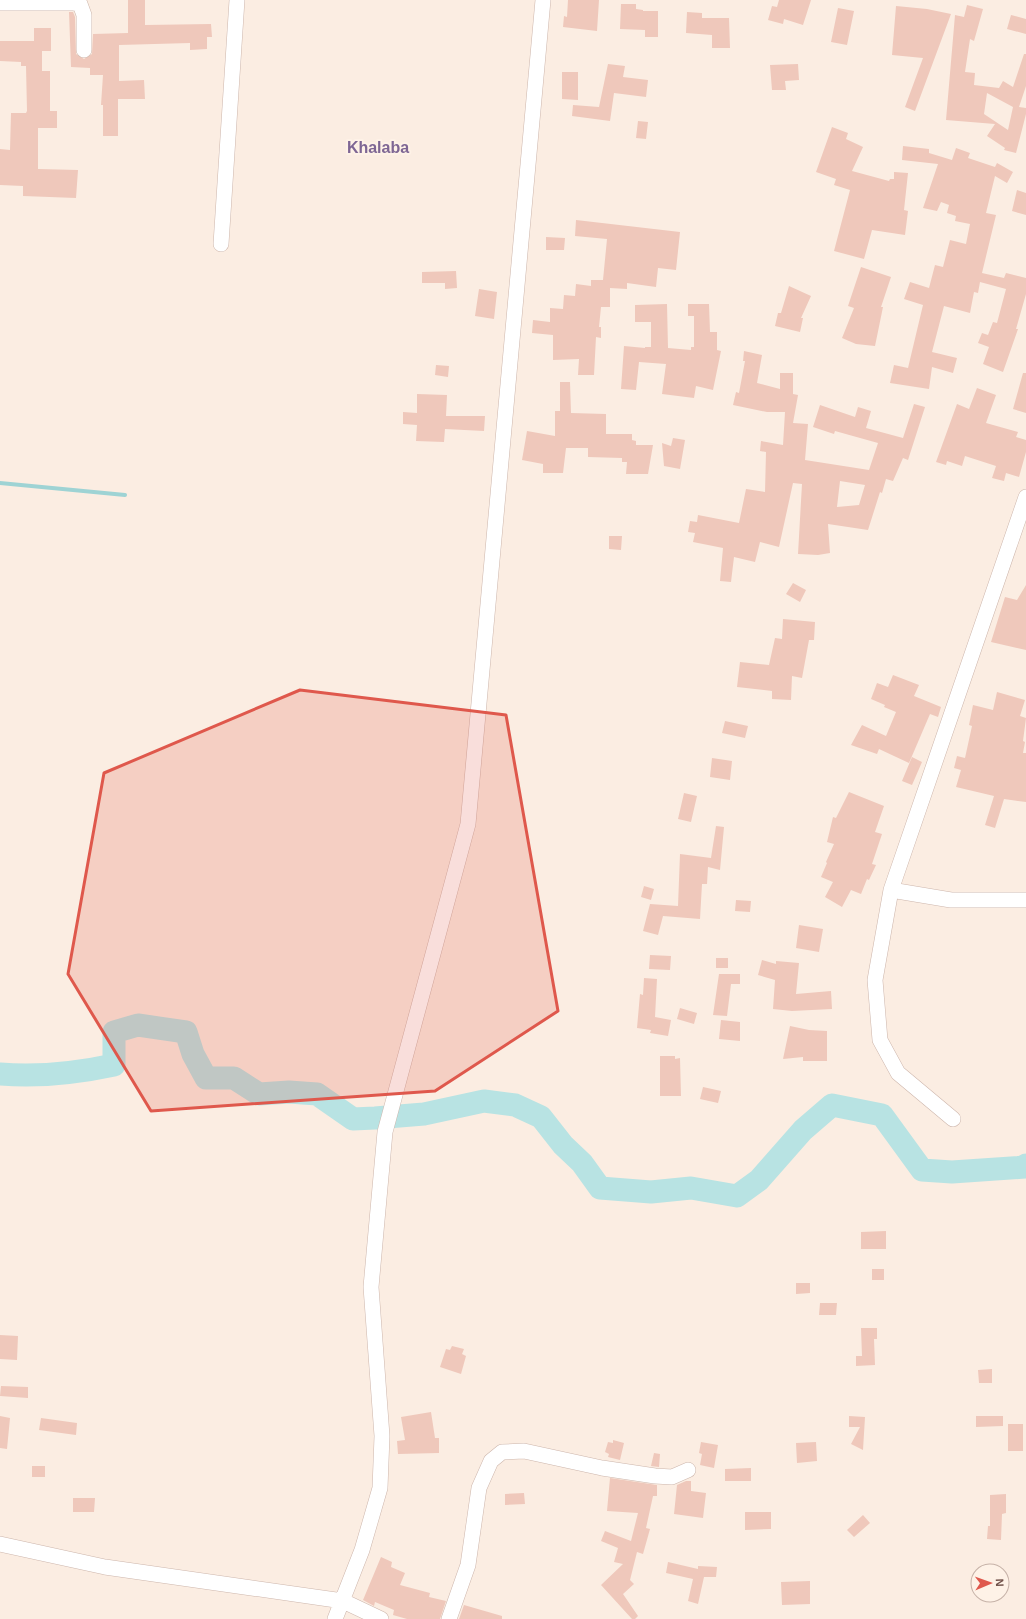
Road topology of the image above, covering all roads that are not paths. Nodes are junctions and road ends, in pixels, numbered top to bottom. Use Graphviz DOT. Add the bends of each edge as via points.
graph roads {
  1 [pos="237,0"];
  2 [pos="543,0"];
  3 [pos="0,3"];
  4 [pos="84,50"];
  5 [pos="221,244"];
  6 [pos="1026,497"];
  7 [pos="891,890"];
  8 [pos="1026,900"];
  9 [pos="953,1119"];
  10 [pos="688,1470"];
  11 [pos="0,1544"];
  12 [pos="343,1601"];
  13 [pos="335,1619"];
  14 [pos="380,1619"];
  15 [pos="449,1619"];
  1 -- 5 [label="street"];
  2 -- 12 [label="street" via="468,824 385,1132 371,1287 382,1436 380,1488 362,1550"];
  3 -- 4 [label="street" via="80,4 84,15"];
  6 -- 7 [label="street"];
  7 -- 8 [label="street" via="951,900"];
  7 -- 9 [label="street" via="875,980 880,1040 898,1073"];
  10 -- 15 [label="street" via="672,1477 655,1476 602,1468 524,1451 502,1452 491,1461 479,1488 468,1565"];
  11 -- 12 [label="street" via="106,1567"];
  12 -- 13 [label="street"];
  12 -- 14 [label="street"];
}
